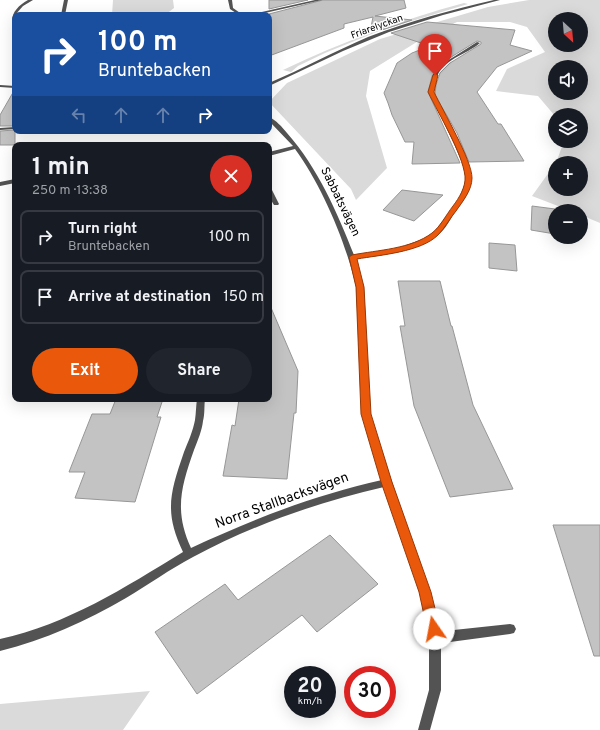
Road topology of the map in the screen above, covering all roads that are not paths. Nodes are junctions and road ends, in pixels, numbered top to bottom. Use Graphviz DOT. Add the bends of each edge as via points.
graph roads {
  1 [pos="31,0"];
  2 [pos="66,0"];
  3 [pos="230,0"];
  4 [pos="320,0"];
  5 [pos="498,0"];
  6 [pos="16,12"];
  7 [pos="64,12"];
  8 [pos="237,12"];
  9 [pos="265,12"];
  10 [pos="478,44"];
  11 [pos="272,85"];
  12 [pos="0,86"];
  13 [pos="12,87"];
  14 [pos="272,121"];
  15 [pos="12,128"];
  16 [pos="0,129"];
  17 [pos="296,147"];
  18 [pos="272,153"];
  19 [pos="12,182"];
  20 [pos="0,184"];
  21 [pos="272,196"];
  22 [pos="276,204"];
  23 [pos="352,257"];
  24 [pos="201,402"];
  25 [pos="387,482"];
  26 [pos="189,554"];
  27 [pos="510,629"];
  28 [pos="435,638"];
  29 [pos="0,645"];
  30 [pos="424,730"];
  1 -- 6 [label="street"];
  2 -- 7 [label="street"];
  3 -- 8 [label="street" via="231,8"];
  4 -- 9 [label="street"];
  5 -- 11 [label="street, Friarelyckan" via="430,17 389,31"];
  10 -- 23 [label="street" via="445,64 435,75 431,92 465,160 469,178 460,202 435,234 421,242 400,249"];
  12 -- 13 [label="street"];
  14 -- 17 [label="street, Sabbatsvägen"];
  15 -- 16 [label="street"];
  17 -- 18 [label="street"];
  17 -- 23 [label="street, Sabbatsvägen" via="315,175"];
  19 -- 20 [label="street"];
  21 -- 22 [label="street"];
  23 -- 25 [label="street, Sabbatsvägen" via="360,287 366,414"];
  24 -- 26 [label="street" via="199,420 184,463 174,505 176,525"];
  25 -- 26 [label="street, Norra Stallbacksvägen" via="355,489 300,508 230,534"];
  25 -- 28 [label="street, Sabbatsvägen" via="425,592"];
  26 -- 29 [label="street, Norra Stallbacksvägen" via="92,610 26,639"];
  27 -- 28 [label="street"];
  28 -- 30 [label="street, Sabbatsvägen" via="434,690"];
}
